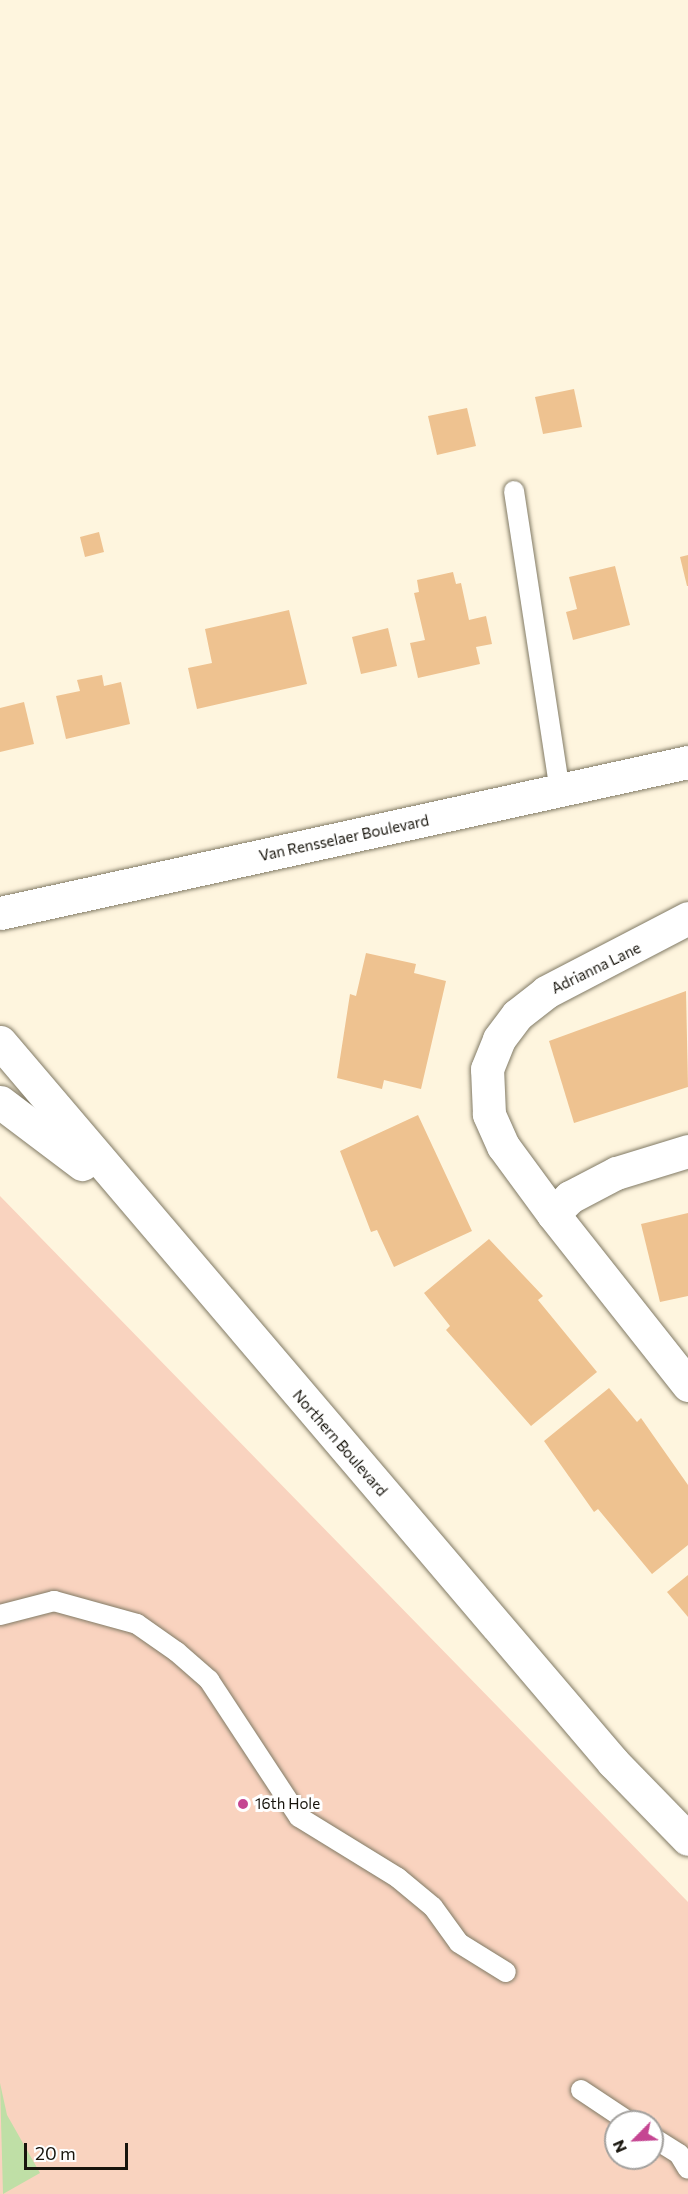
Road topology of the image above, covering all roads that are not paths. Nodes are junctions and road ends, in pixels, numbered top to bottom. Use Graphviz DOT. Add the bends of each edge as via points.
graph roads {
  1 [pos="514,491"];
  2 [pos="688,762"];
  3 [pos="560,790"];
  4 [pos="0,913"];
  5 [pos="688,918"];
  6 [pos="0,1041"];
  7 [pos="0,1102"];
  8 [pos="688,1151"];
  9 [pos="553,1214"];
  10 [pos="193,1272"];
  11 [pos="688,1385"];
  12 [pos="0,1615"];
  13 [pos="688,1839"];
  14 [pos="506,1972"];
  15 [pos="581,2090"];
  16 [pos="611,2110"];
  17 [pos="664,2145"];
  18 [pos="688,2169"];
  1 -- 3 [label="lane"];
  2 -- 3 [label="street, Van Rensselaer Boulevard"];
  3 -- 4 [label="street, Van Rensselaer Boulevard"];
  5 -- 9 [label="street, Adrianna Lane" via="546,992 517,1015 499,1039 487,1069 489,1114 508,1153"];
  6 -- 10 [label="street, Northern Boulevard"];
  7 -- 10 [label="street" via="65,1147"];
  8 -- 9 [label="street" via="616,1173 570,1197"];
  9 -- 11 [label="street, Adrianna Lane"];
  10 -- 13 [label="street, Northern Boulevard" via="613,1762"];
  12 -- 14 [label="lane" via="15,1607 62,1603 137,1624 177,1652 209,1680 299,1817 398,1878 433,1907 459,1943"];
  15 -- 16 [label="lane"];
  17 -- 18 [label="lane" via="679,2154"];
}
